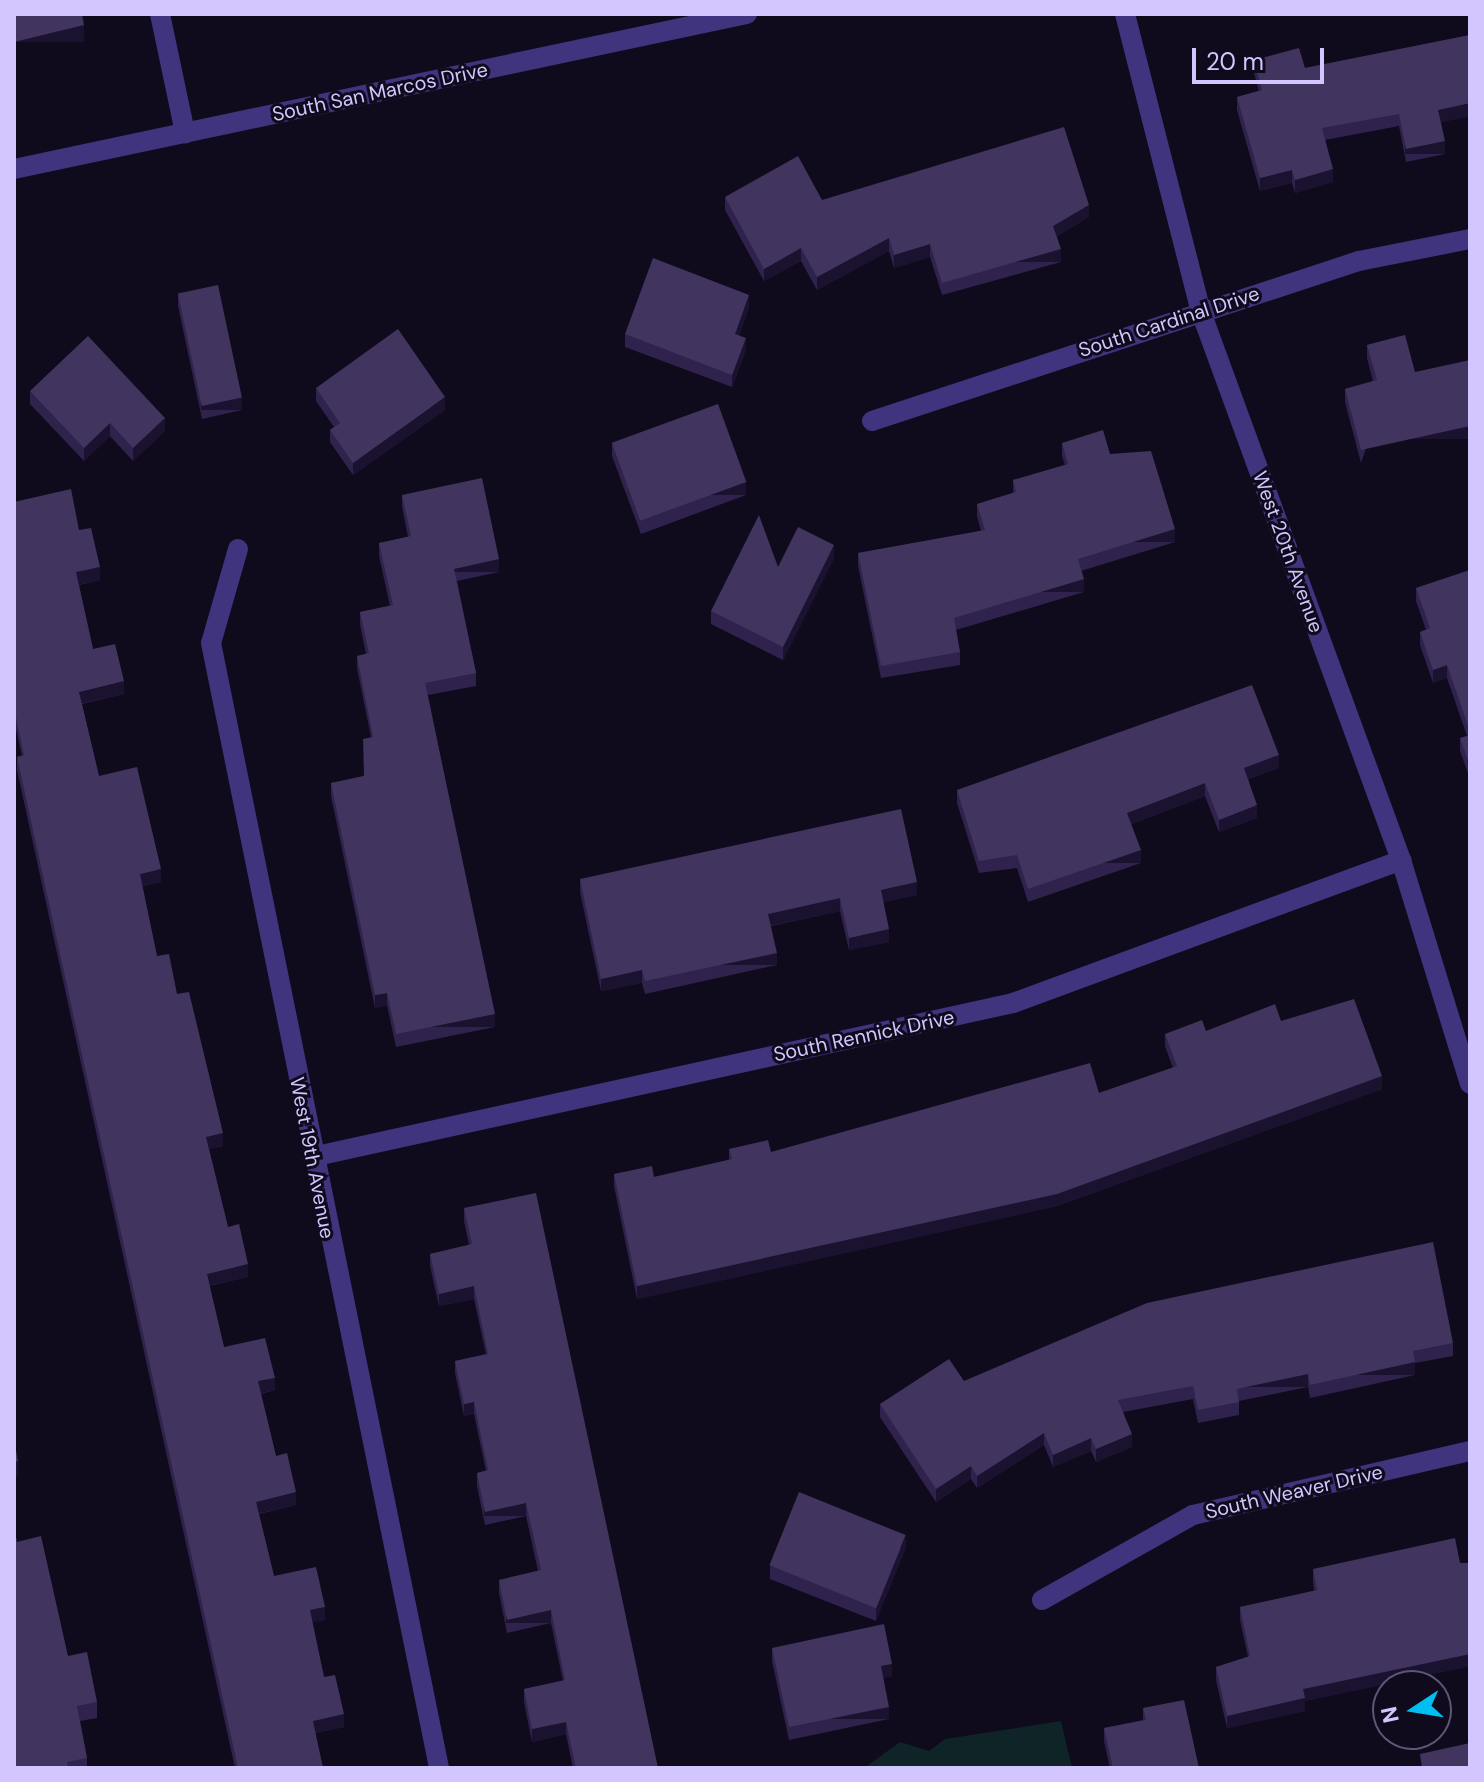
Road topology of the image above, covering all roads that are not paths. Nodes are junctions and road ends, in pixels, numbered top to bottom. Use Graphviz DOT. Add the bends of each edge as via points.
graph roads {
  1 [pos="160,14"];
  2 [pos="747,14"];
  3 [pos="1125,14"];
  4 [pos="185,133"];
  5 [pos="14,169"];
  6 [pos="1470,239"];
  7 [pos="1201,312"];
  8 [pos="872,421"];
  9 [pos="238,549"];
  10 [pos="1401,860"];
  11 [pos="1470,1084"];
  12 [pos="312,1157"];
  13 [pos="1470,1451"];
  14 [pos="1042,1600"];
  15 [pos="439,1768"];
  1 -- 4 [label="street"];
  2 -- 4 [label="street, South San Marcos Drive"];
  3 -- 7 [label="street, West 20th Avenue"];
  4 -- 5 [label="street, South San Marcos Drive"];
  6 -- 7 [label="street, South Cardinal Drive" via="1359,261"];
  7 -- 8 [label="street, South Cardinal Drive"];
  7 -- 10 [label="street, West 20th Avenue"];
  9 -- 12 [label="street, West 19th Avenue" via="211,643"];
  10 -- 11 [label="street, West 20th Avenue"];
  10 -- 12 [label="street, South Rennick Drive" via="1013,1003"];
  12 -- 15 [label="street, West 19th Avenue"];
  13 -- 14 [label="street, South Weaver Drive" via="1193,1515"];
}
